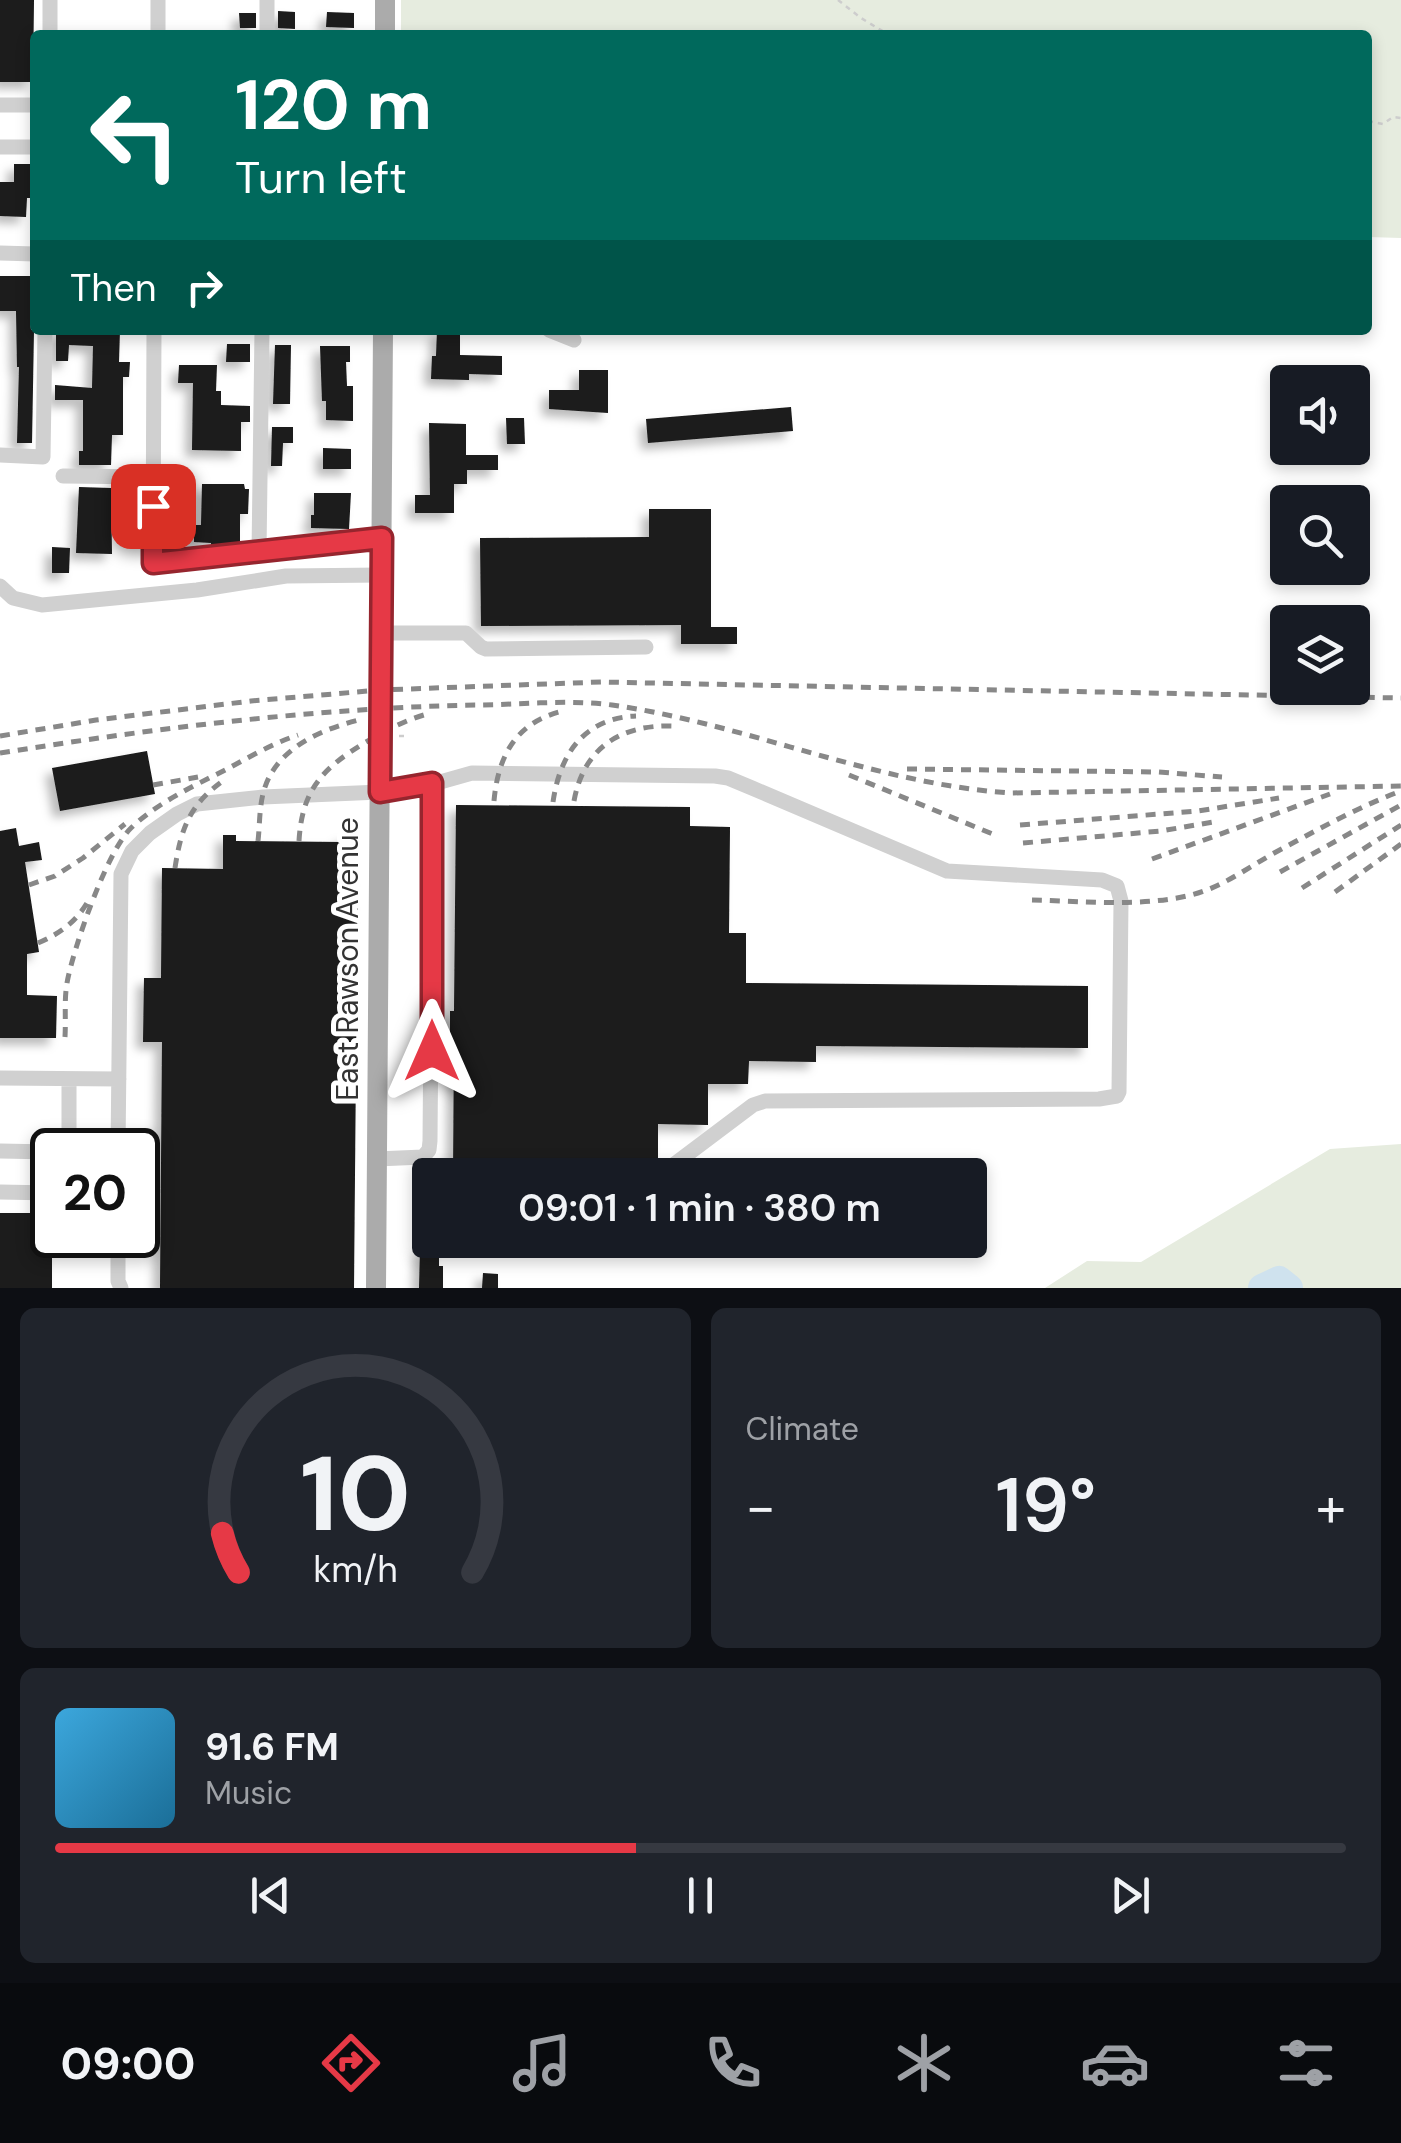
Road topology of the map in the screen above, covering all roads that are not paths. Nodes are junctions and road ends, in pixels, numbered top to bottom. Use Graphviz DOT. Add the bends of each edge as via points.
graph roads {
  1 [pos="50,0"];
  2 [pos="158,0"];
  3 [pos="267,0"];
  4 [pos="385,0"];
  5 [pos="50,30"];
  6 [pos="158,30"];
  7 [pos="266,30"];
  8 [pos="385,30"];
  9 [pos="30,104"];
  10 [pos="0,105"];
  11 [pos="30,147"];
  12 [pos="0,148"];
  13 [pos="0,253"];
  14 [pos="30,254"];
  15 [pos="45,335"];
  16 [pos="154,335"];
  17 [pos="262,335"];
  18 [pos="383,335"];
  19 [pos="562,335"];
  20 [pos="574,340"];
  21 [pos="0,456"];
  22 [pos="63,476"];
  23 [pos="154,478"];
  24 [pos="382,538"];
  25 [pos="259,552"];
  26 [pos="381,575"];
  27 [pos="0,586"];
  28 [pos="381,634"];
  29 [pos="646,646"];
  30 [pos="432,783"];
  31 [pos="380,792"];
  32 [pos="0,1078"];
  33 [pos="70,1079"];
  34 [pos="119,1079"];
  35 [pos="69,1128"];
  36 [pos="118,1128"];
  37 [pos="0,1151"];
  38 [pos="30,1152"];
  39 [pos="682,1158"];
  40 [pos="377,1159"];
  41 [pos="0,1192"];
  42 [pos="30,1193"];
  43 [pos="118,1258"];
  44 [pos="121,1288"];
  45 [pos="376,1288"];
  1 -- 5 [label="street"];
  2 -- 6 [label="street"];
  3 -- 7 [label="street"];
  4 -- 8 [label="main road"];
  9 -- 10 [label="street"];
  11 -- 12 [label="street"];
  13 -- 14 [label="street"];
  15 -- 21 [label="street" via="43,457"];
  16 -- 23 [label="street"];
  17 -- 25 [label="street"];
  18 -- 24 [label="main road, East Rawson Avenue"];
  19 -- 20 [label="street"];
  22 -- 23 [label="street"];
  23 -- 25 [label="street" via="153,563"];
  24 -- 25 [label="street"];
  24 -- 26 [label="main road, East Rawson Avenue"];
  26 -- 27 [label="street" via="286,576 42,605 13,598"];
  26 -- 28 [label="main road, East Rawson Avenue"];
  28 -- 29 [label="street" via="466,633 486,649"];
  28 -- 31 [label="main road, East Rawson Avenue"];
  30 -- 31 [label="street"];
  30 -- 39 [label="street" via="498,772 715,776 946,871 1117,886 1117,1096 765,1100"];
  30 -- 40 [label="street" via="430,1141 424,1158"];
  31 -- 34 [label="street" via="197,804 132,852 120,874"];
  31 -- 40 [label="main road, East Rawson Avenue"];
  32 -- 33 [label="street"];
  33 -- 34 [label="street"];
  33 -- 35 [label="street"];
  34 -- 36 [label="street"];
  37 -- 38 [label="street"];
  40 -- 45 [label="main road, East Rawson Avenue"];
  41 -- 42 [label="street"];
  43 -- 44 [label="street"];
}
